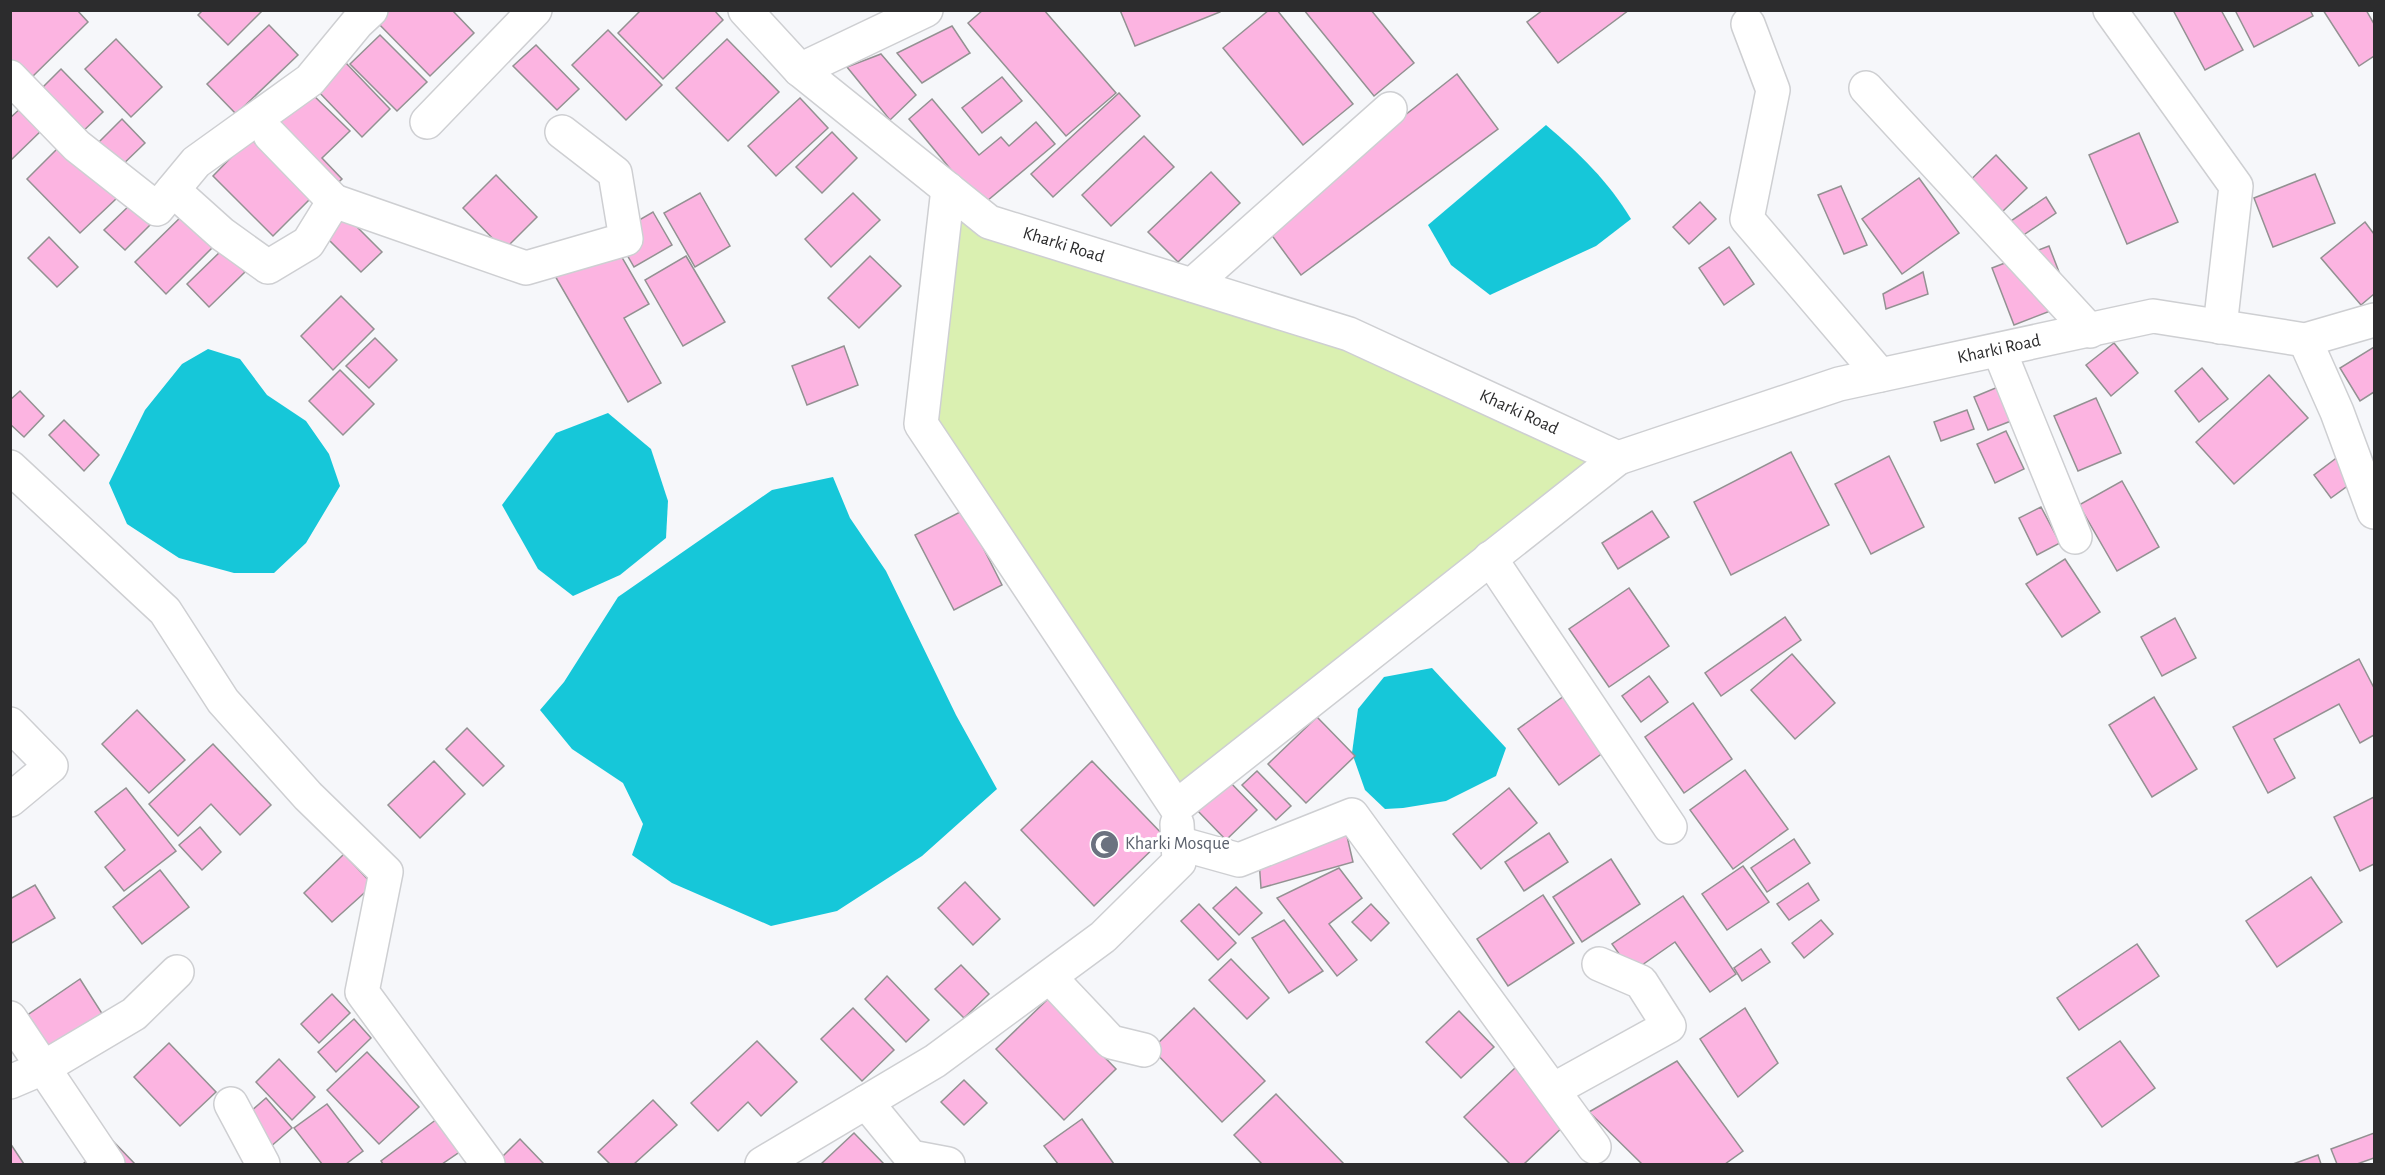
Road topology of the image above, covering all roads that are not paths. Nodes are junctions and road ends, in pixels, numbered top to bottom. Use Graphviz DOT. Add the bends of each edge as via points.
graph roads {
  1 [pos="371,10"];
  2 [pos="535,10"];
  3 [pos="745,10"];
  4 [pos="927,10"];
  5 [pos="2110,10"];
  6 [pos="1748,24"];
  7 [pos="800,70"];
  8 [pos="10,77"];
  9 [pos="1866,88"];
  10 [pos="1390,109"];
  11 [pos="427,122"];
  12 [pos="562,132"];
  13 [pos="270,135"];
  14 [pos="948,189"];
  15 [pos="173,190"];
  16 [pos="334,201"];
  17 [pos="1192,285"];
  18 [pos="2374,320"];
  19 [pos="2220,327"];
  20 [pos="2090,330"];
  21 [pos="2305,340"];
  22 [pos="1999,350"];
  23 [pos="1880,375"];
  24 [pos="1618,458"];
  25 [pos="12,470"];
  26 [pos="2374,513"];
  27 [pos="2076,537"];
  28 [pos="1490,558"];
  29 [pos="10,724"];
  30 [pos="10,800"];
  31 [pos="1176,807"];
  32 [pos="1670,827"];
  33 [pos="1178,843"];
  34 [pos="1599,964"];
  35 [pos="177,972"];
  36 [pos="1059,987"];
  37 [pos="10,1018"];
  38 [pos="1144,1050"];
  39 [pos="43,1068"];
  40 [pos="10,1082"];
  41 [pos="1553,1090"];
  42 [pos="866,1102"];
  43 [pos="231,1104"];
  44 [pos="1594,1147"];
  45 [pos="108,1164"];
  46 [pos="263,1164"];
  47 [pos="488,1164"];
  48 [pos="762,1164"];
  49 [pos="948,1164"];
  1 -- 15 [label="street" via="310,80 196,162"];
  2 -- 11 [label="street"];
  3 -- 7 [label="street, Kharki Road"];
  4 -- 7 [label="street"];
  5 -- 19 [label="street" via="2236,186"];
  6 -- 23 [label="street" via="1773,90 1747,219"];
  7 -- 14 [label="street, Kharki Road"];
  8 -- 15 [label="street" via="77,146 157,209"];
  9 -- 20 [label="street"];
  10 -- 17 [label="street"];
  12 -- 16 [label="street" via="615,173 626,239 526,268"];
  13 -- 16 [label="street"];
  14 -- 17 [label="street, Kharki Road" via="989,222"];
  14 -- 31 [label="street" via="921,424"];
  15 -- 16 [label="street" via="267,267 308,243"];
  17 -- 24 [label="street, Kharki Road" via="1349,334"];
  18 -- 21 [label="street, Kharki Road"];
  19 -- 20 [label="street, Kharki Road" via="2153,316"];
  19 -- 21 [label="street, Kharki Road"];
  20 -- 22 [label="street, Kharki Road"];
  21 -- 26 [label="street" via="2337,412"];
  22 -- 23 [label="street, Kharki Road"];
  22 -- 27 [label="street"];
  23 -- 24 [label="street, Kharki Road" via="1839,384"];
  24 -- 28 [label="street"];
  25 -- 47 [label="street" via="165,612 223,701 308,795 386,872 362,992"];
  28 -- 31 [label="street"];
  28 -- 32 [label="street"];
  29 -- 30 [label="street" via="51,766"];
  31 -- 33 [label="street"];
  33 -- 41 [label="street" via="1239,860 1352,815"];
  33 -- 42 [label="street" via="1179,862 1103,937 935,1061"];
  34 -- 41 [label="street" via="1641,982 1669,1026"];
  35 -- 39 [label="street" via="134,1014"];
  36 -- 38 [label="street" via="1111,1042"];
  37 -- 39 [label="street"];
  39 -- 40 [label="street"];
  39 -- 45 [label="street"];
  41 -- 44 [label="street"];
  42 -- 48 [label="street"];
  42 -- 49 [label="street" via="911,1157"];
  43 -- 46 [label="street"];
}
